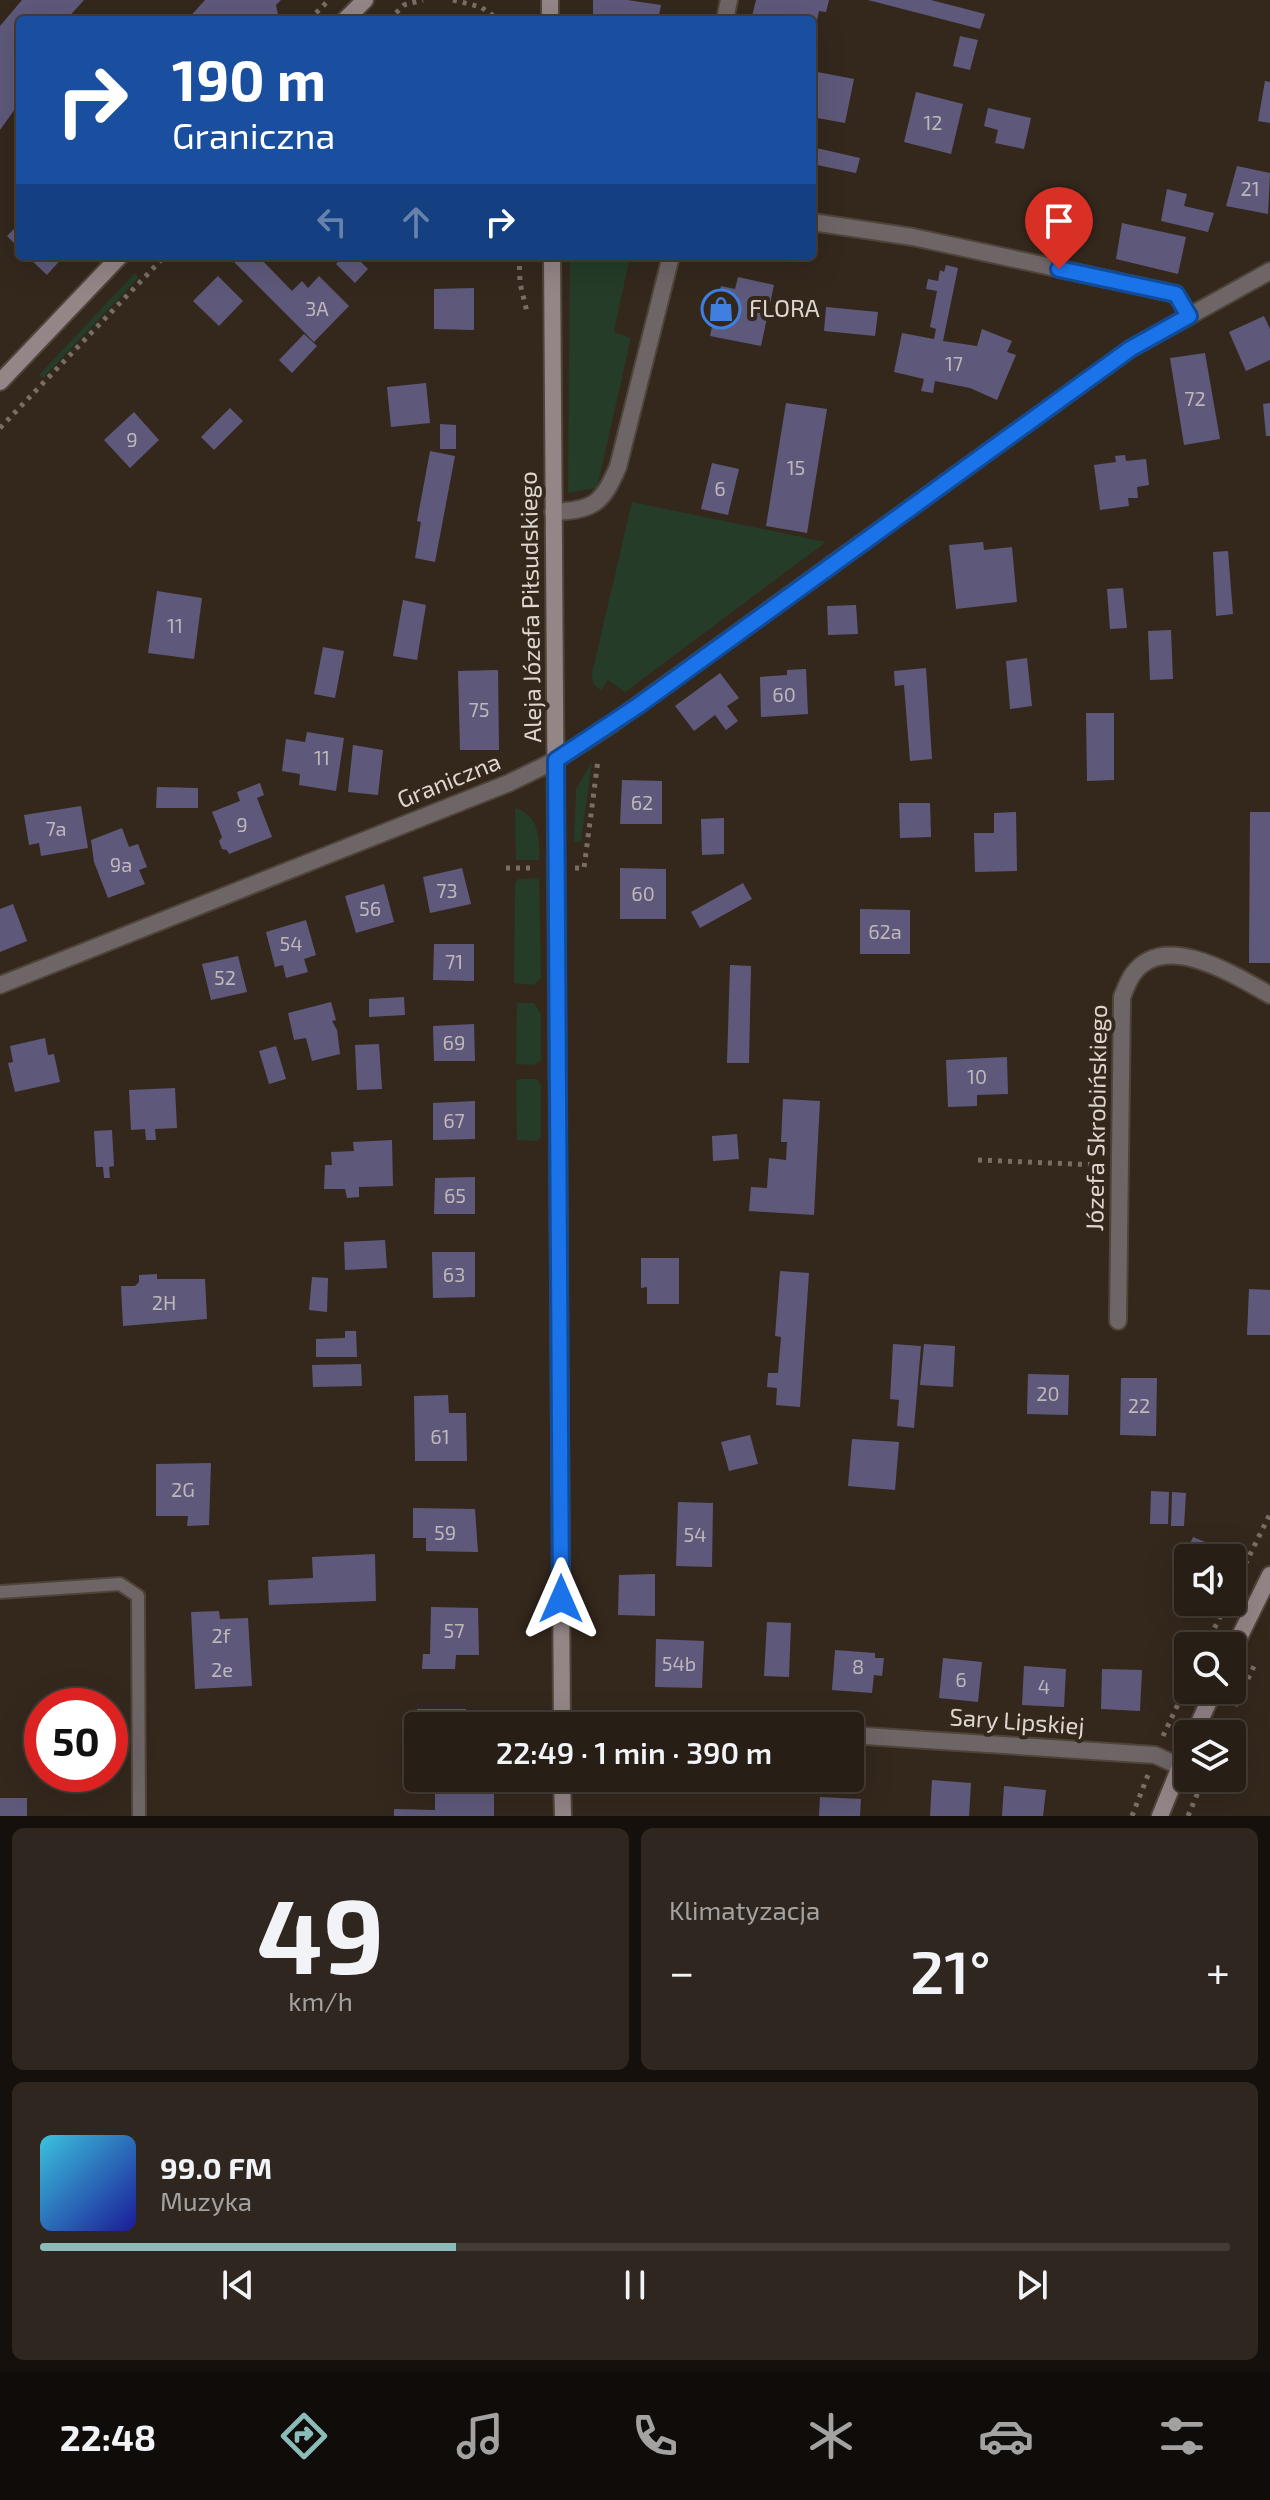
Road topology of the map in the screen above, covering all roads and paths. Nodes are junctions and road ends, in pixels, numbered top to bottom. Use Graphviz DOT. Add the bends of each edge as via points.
graph roads {
  1 [pos="329,0"];
  2 [pos="365,0"];
  3 [pos="423,0"];
  4 [pos="453,0"];
  5 [pos="313,16"];
  6 [pos="349,16"];
  7 [pos="393,16"];
  8 [pos="493,16"];
  9 [pos="816,223"];
  10 [pos="116,260"];
  11 [pos="161,260"];
  12 [pos="519,260"];
  13 [pos="552,260"];
  14 [pos="670,260"];
  15 [pos="1270,271"];
  16 [pos="1189,316"];
  17 [pos="528,317"];
  18 [pos="0,382"];
  19 [pos="0,428"];
  20 [pos="553,512"];
  21 [pos="608,750"];
  22 [pos="556,760"];
  23 [pos="506,868"];
  24 [pos="556,868"];
  25 [pos="0,985"];
  26 [pos="1270,995"];
  27 [pos="978,1160"];
  28 [pos="1120,1166"];
  29 [pos="1118,1321"];
  30 [pos="1270,1514"];
  31 [pos="1246,1563"];
  32 [pos="1270,1575"];
  33 [pos="0,1592"];
  34 [pos="1242,1632"];
  35 [pos="1258,1656"];
  36 [pos="562,1712"];
  37 [pos="1229,1719"];
  38 [pos="864,1736"];
  39 [pos="1174,1764"];
  40 [pos="1174,1779"];
  41 [pos="562,1792"];
  42 [pos="1198,1792"];
  43 [pos="139,1816"];
  44 [pos="563,1816"];
  45 [pos="1160,1816"];
  46 [pos="1188,1816"];
  1 -- 5 [label="path"];
  2 -- 6 [label="main road"];
  3 -- 7 [label="path" via="404,5"];
  4 -- 8 [label="path"];
  9 -- 16 [label="street" via="913,237 1176,294"];
  10 -- 18 [label="main road"];
  11 -- 19 [label="path"];
  12 -- 17 [label="path"];
  13 -- 20 [label="main road, Aleja Józefa Piłsudskiego"];
  14 -- 20 [label="street" via="607,493 593,507"];
  15 -- 16 [label="street, Graniczna"];
  16 -- 22 [label="street, Graniczna" via="1130,349"];
  20 -- 22 [label="main road, Aleja Józefa Piłsudskiego"];
  21 -- 24 [label="path" via="597,764 584,868"];
  22 -- 24 [label="main road, Aleja Józefa Piłsudskiego"];
  22 -- 25 [label="street, Graniczna"];
  23 -- 24 [label="path"];
  24 -- 36 [label="main road, Aleja Józefa Piłsudskiego"];
  26 -- 28 [label="street, Józefa Skrobińskiego" via="1188,955 1153,959 1133,973 1122,997"];
  27 -- 28 [label="path"];
  28 -- 29 [label="street, Józefa Skrobińskiego"];
  30 -- 31 [label="path"];
  32 -- 34 [label="main road"];
  33 -- 43 [label="lane" via="120,1584 138,1596"];
  35 -- 37 [label="path"];
  38 -- 39 [label="street, Sary Lipskiej" via="1155,1755"];
  40 -- 45 [label="main road"];
  41 -- 44 [label="main road"];
  42 -- 46 [label="path"];
}
